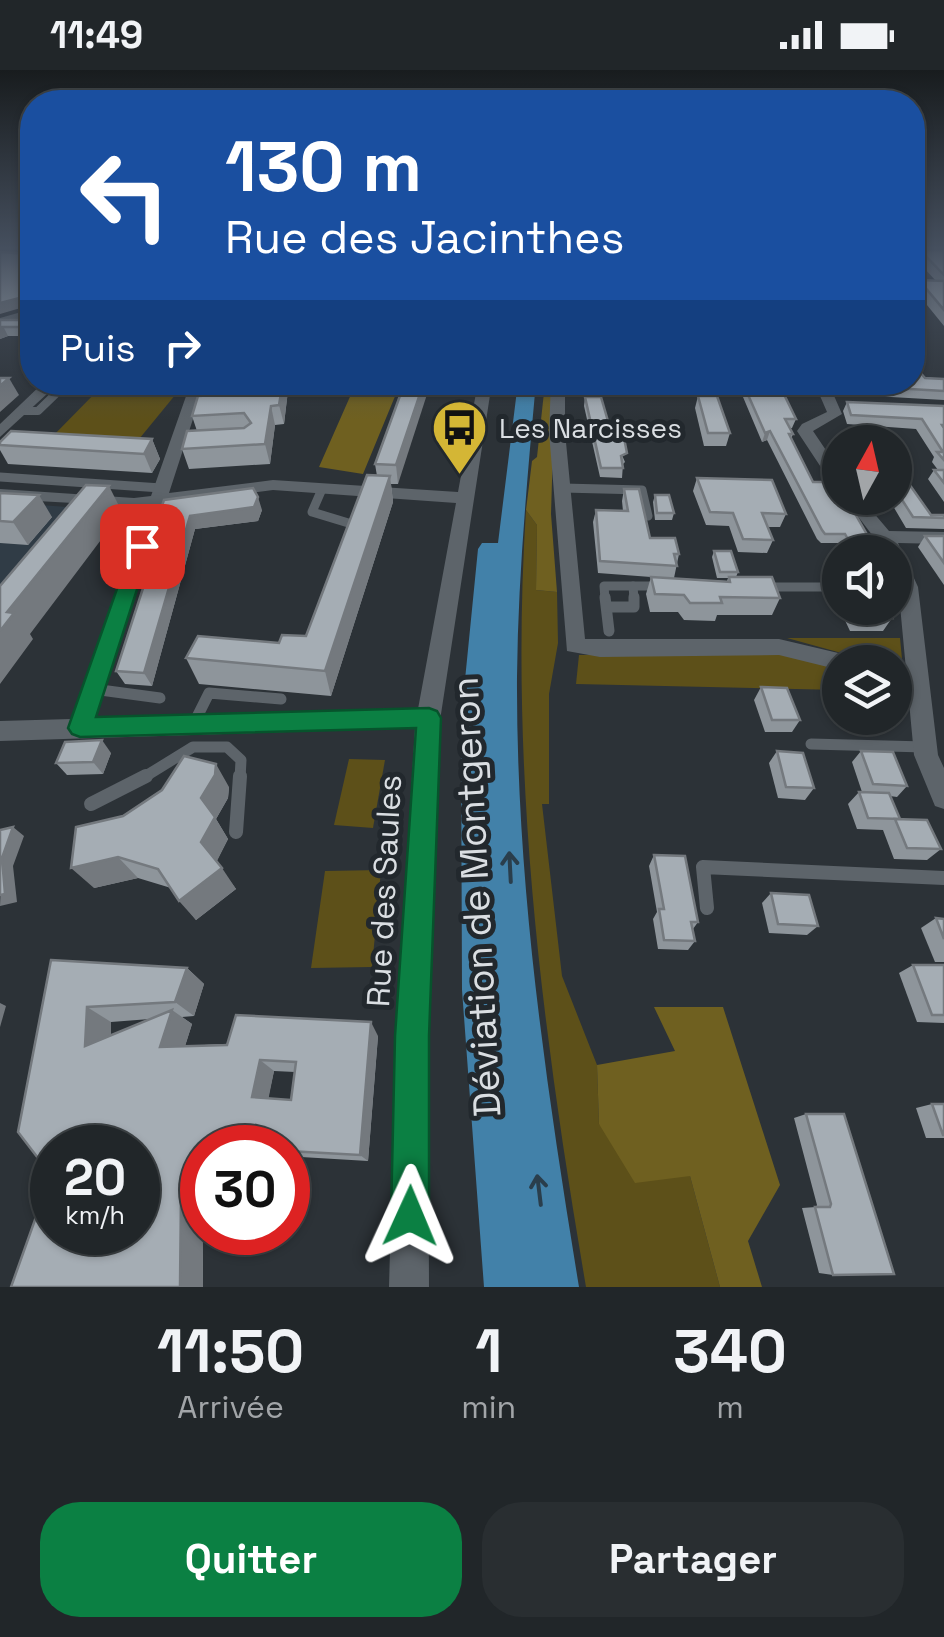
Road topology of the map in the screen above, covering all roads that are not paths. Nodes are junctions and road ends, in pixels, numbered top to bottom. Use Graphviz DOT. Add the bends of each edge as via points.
graph roads {
  1 [pos="39,395"];
  2 [pos="55,395"];
  3 [pos="198,395"];
  4 [pos="483,395"];
  5 [pos="510,395"];
  6 [pos="525,395"];
  7 [pos="558,395"];
  8 [pos="828,395"];
  9 [pos="832,402"];
  10 [pos="850,403"];
  11 [pos="0,409"];
  12 [pos="23,410"];
  13 [pos="0,432"];
  14 [pos="822,456"];
  15 [pos="0,477"];
  16 [pos="322,488"];
  17 [pos="563,488"];
  18 [pos="0,494"];
  19 [pos="159,494"];
  20 [pos="463,498"];
  21 [pos="868,515"];
  22 [pos="648,516"];
  23 [pos="887,535"];
  24 [pos="912,537"];
  25 [pos="944,538"];
  26 [pos="348,543"];
  27 [pos="633,586"];
  28 [pos="671,586"];
  29 [pos="746,586"];
  30 [pos="822,587"];
  31 [pos="606,607"];
  32 [pos="609,631"];
  33 [pos="822,657"];
  34 [pos="94,689"];
  35 [pos="160,698"];
  36 [pos="281,699"];
  37 [pos="912,700"];
  38 [pos="429,718"];
  39 [pos="80,728"];
  40 [pos="0,731"];
  41 [pos="204,731"];
  42 [pos="811,744"];
  43 [pos="926,747"];
  44 [pos="944,798"];
  45 [pos="91,804"];
  46 [pos="236,832"];
  47 [pos="944,878"];
  48 [pos="708,908"];
  49 [pos="409,1287"];
  50 [pos="511,1287"];
  51 [pos="552,1287"];
  1 -- 12 [label="street"];
  2 -- 12 [label="lane" via="38,411"];
  3 -- 19 [label="street" via="186,443"];
  4 -- 20 [label="street, Rue des Saules"];
  5 -- 50 [label="main road, Déviation de Montgeron" via="477,720 482,990"];
  51 -- 6 [label="main road, Déviation de Montgeron, one-way" via="516,994 502,721"];
  7 -- 17 [label="street"];
  8 -- 9 [label="street"];
  9 -- 10 [label="street"];
  9 -- 14 [label="street" via="834,418 806,431"];
  11 -- 12 [label="street"];
  12 -- 13 [label="street"];
  15 -- 19 [label="lane"];
  16 -- 19 [label="street"];
  16 -- 20 [label="street"];
  16 -- 26 [label="lane" via="312,512 354,525"];
  17 -- 22 [label="lane" via="642,490"];
  17 -- 33 [label="street" via="575,645 778,647"];
  18 -- 19 [label="street" via="88,508"];
  19 -- 34 [label="street" via="150,546"];
  20 -- 38 [label="street, Rue des Saules"];
  21 -- 23 [label="street"];
  24 -- 25 [label="street"];
  27 -- 28 [label="lane"];
  27 -- 31 [label="lane" via="634,606"];
  27 -- 31 [label="lane" via="604,586"];
  29 -- 30 [label="lane"];
  31 -- 32 [label="lane"];
  34 -- 35 [label="lane"];
  34 -- 39 [label="street"];
  36 -- 41 [label="lane" via="209,692"];
  37 -- 43 [label="street"];
  38 -- 41 [label="street"];
  38 -- 49 [label="street, Rue des Saules" via="412,1036"];
  39 -- 40 [label="street"];
  39 -- 41 [label="street"];
  41 -- 45 [label="lane" via="166,766"];
  41 -- 46 [label="lane" via="241,760"];
  42 -- 43 [label="lane"];
  43 -- 44 [label="street"];
  47 -- 48 [label="lane" via="703,867"];
}
